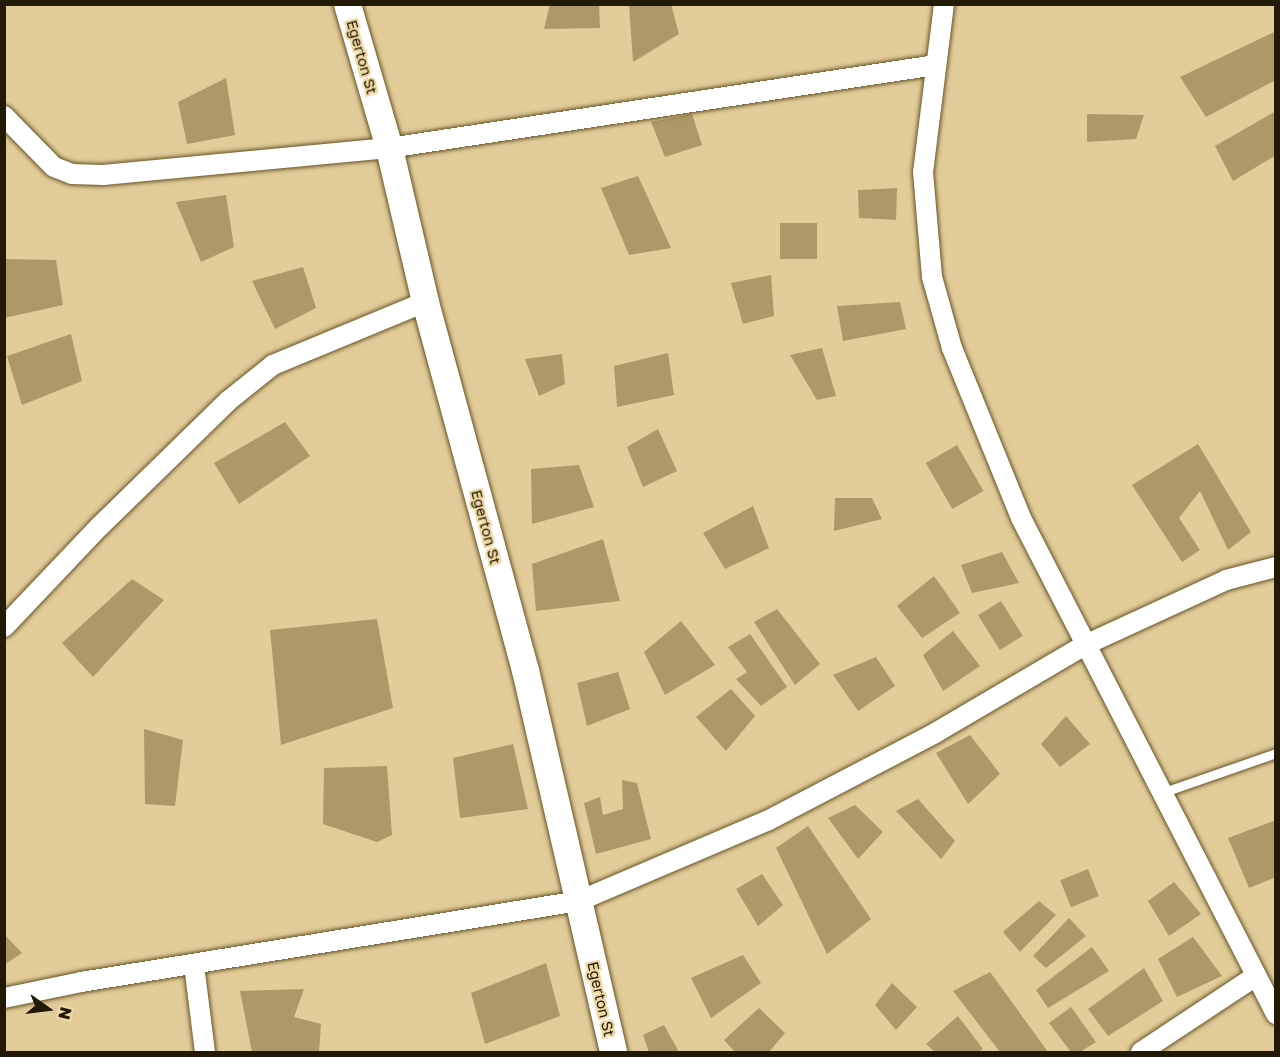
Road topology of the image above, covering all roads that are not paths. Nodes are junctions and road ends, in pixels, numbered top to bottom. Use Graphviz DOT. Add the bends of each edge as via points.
graph roads {
  1 [pos="347,4"];
  2 [pos="944,4"];
  3 [pos="936,65"];
  4 [pos="4,116"];
  5 [pos="389,148"];
  6 [pos="425,302"];
  7 [pos="1275,567"];
  8 [pos="4,627"];
  9 [pos="1085,645"];
  10 [pos="1275,753"];
  11 [pos="1161,793"];
  12 [pos="579,901"];
  13 [pos="194,965"];
  14 [pos="1256,976"];
  15 [pos="4,998"];
  16 [pos="1275,1014"];
  17 [pos="205,1053"];
  18 [pos="613,1053"];
  19 [pos="1141,1053"];
  1 -- 5 [label="street, Egerton St"];
  2 -- 3 [label="street"];
  3 -- 5 [label="street"];
  3 -- 9 [label="street" via="923,172 926,236 941,314 975,411 1021,518"];
  4 -- 5 [label="street" via="39,155 72,174 196,168"];
  5 -- 6 [label="street, Egerton St"];
  6 -- 8 [label="street" via="273,365 228,402 134,493"];
  6 -- 12 [label="street, Egerton St" via="525,670"];
  7 -- 9 [label="street" via="1226,580"];
  9 -- 11 [label="street"];
  9 -- 12 [label="street" via="935,733 767,821"];
  10 -- 11 [label="lane"];
  11 -- 14 [label="street"];
  12 -- 13 [label="street"];
  12 -- 18 [label="street, Egerton St"];
  13 -- 15 [label="street"];
  13 -- 17 [label="street"];
  14 -- 16 [label="street"];
  14 -- 19 [label="street"];
}
